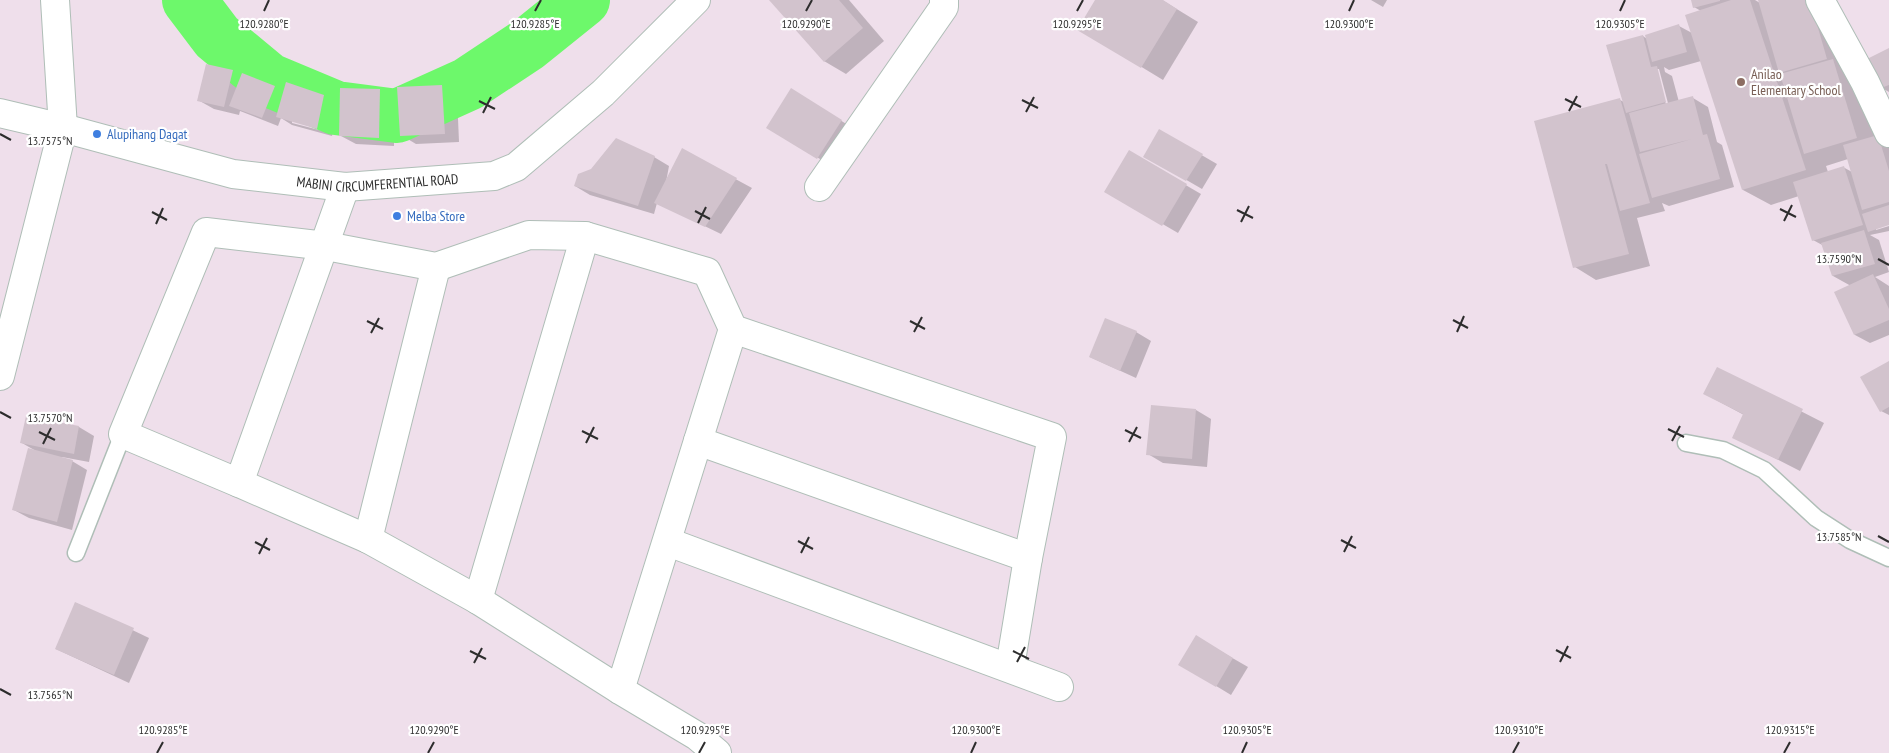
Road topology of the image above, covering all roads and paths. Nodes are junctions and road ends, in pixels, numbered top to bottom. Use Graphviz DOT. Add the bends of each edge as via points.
graph roads {
  1 [pos="55,0"];
  2 [pos="696,0"];
  3 [pos="944,0"];
  4 [pos="1820,0"];
  5 [pos="0,113"];
  6 [pos="63,128"];
  7 [pos="1889,133"];
  8 [pos="819,186"];
  9 [pos="345,187"];
  10 [pos="585,236"];
  11 [pos="326,246"];
  12 [pos="436,267"];
  13 [pos="733,329"];
  14 [pos="0,376"];
  15 [pos="124,434"];
  16 [pos="698,441"];
  17 [pos="1686,443"];
  18 [pos="239,483"];
  19 [pos="368,539"];
  20 [pos="668,542"];
  21 [pos="76,553"];
  22 [pos="1028,558"];
  23 [pos="1889,558"];
  24 [pos="478,600"];
  25 [pos="1010,667"];
  26 [pos="1059,687"];
  27 [pos="620,690"];
  28 [pos="717,753"];
  1 -- 6 [label="street"];
  2 -- 9 [label="street, MABINI CIRCUMFERENTIAL ROAD" via="603,93 516,167 494,176"];
  3 -- 8 [label="street" via="944,7"];
  4 -- 7 [label="street"];
  5 -- 6 [label="street, MABINI CIRCUMFERENTIAL ROAD"];
  6 -- 9 [label="street, MABINI CIRCUMFERENTIAL ROAD" via="233,174"];
  6 -- 14 [label="street"];
  9 -- 11 [label="street"];
  10 -- 12 [label="street" via="528,234"];
  10 -- 13 [label="street" via="707,272"];
  10 -- 24 [label="street"];
  11 -- 12 [label="street"];
  11 -- 15 [label="street" via="206,232"];
  11 -- 18 [label="street"];
  12 -- 19 [label="street"];
  13 -- 16 [label="street"];
  13 -- 22 [label="street" via="1052,437"];
  15 -- 18 [label="street"];
  15 -- 21 [label="lane"];
  16 -- 20 [label="street"];
  16 -- 22 [label="street"];
  17 -- 23 [label="lane" via="1723,450 1764,470 1816,518 1850,540"];
  18 -- 19 [label="street"];
  19 -- 24 [label="street"];
  20 -- 25 [label="street"];
  20 -- 27 [label="street"];
  22 -- 25 [label="street"];
  24 -- 27 [label="street"];
  25 -- 26 [label="street"];
  27 -- 28 [label="street" via="697,736"];
}
